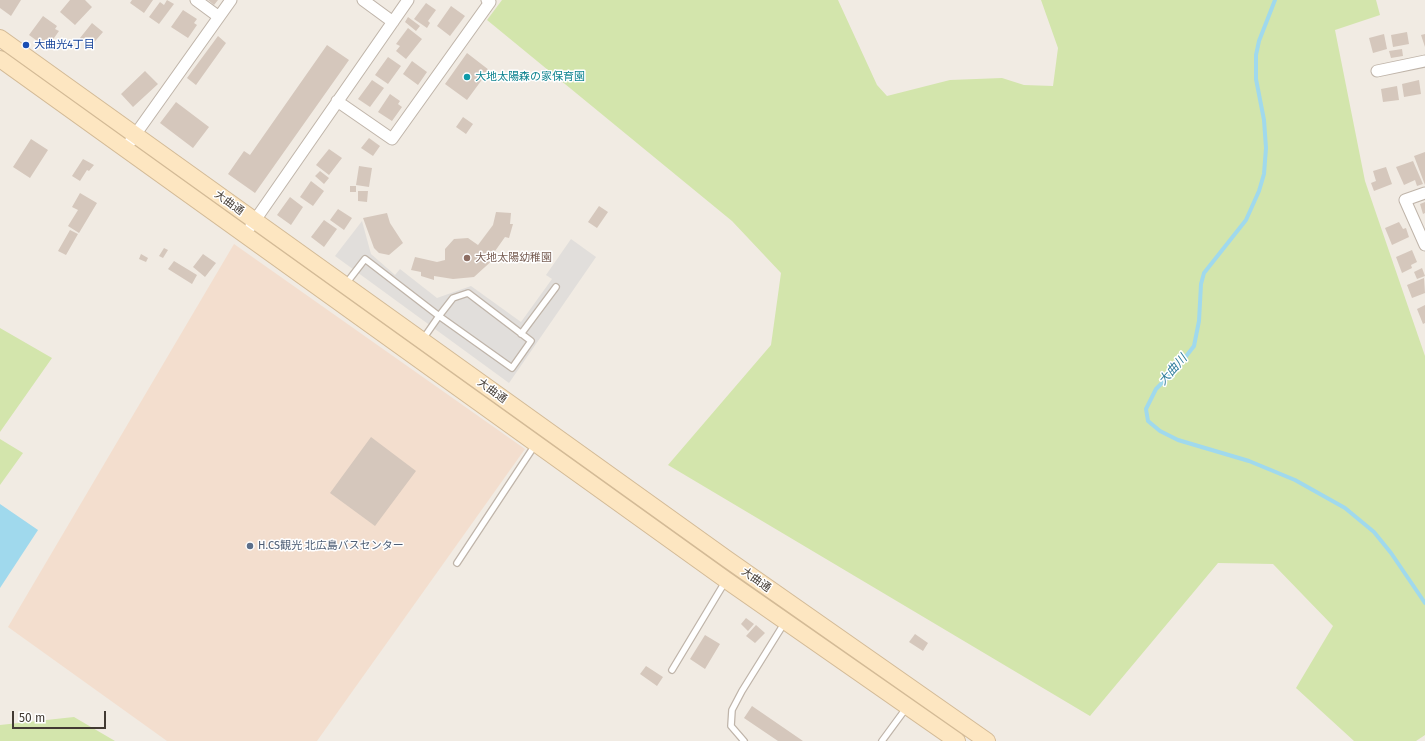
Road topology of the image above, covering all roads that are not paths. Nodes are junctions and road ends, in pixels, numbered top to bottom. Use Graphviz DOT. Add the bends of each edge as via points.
graph roads {
  1 [pos="196,0"];
  2 [pos="231,0"];
  3 [pos="363,0"];
  4 [pos="408,0"];
  5 [pos="487,0"];
  6 [pos="219,17"];
  7 [pos="393,22"];
  8 [pos="0,38"];
  9 [pos="0,59"];
  10 [pos="1425,61"];
  11 [pos="1377,71"];
  12 [pos="337,101"];
  13 [pos="136,136"];
  14 [pos="125,149"];
  15 [pos="1425,193"];
  16 [pos="250,228"];
  17 [pos="1425,245"];
  18 [pos="344,285"];
  19 [pos="556,286"];
  20 [pos="439,316"];
  21 [pos="521,334"];
  22 [pos="421,340"];
  23 [pos="536,443"];
  24 [pos="457,564"];
  25 [pos="726,580"];
  26 [pos="785,621"];
  27 [pos="672,670"];
  28 [pos="907,706"];
  29 [pos="744,741"];
  30 [pos="882,741"];
  31 [pos="957,741"];
  32 [pos="987,741"];
  1 -- 6 [label="street"];
  2 -- 6 [label="street"];
  3 -- 7 [label="street"];
  4 -- 7 [label="street"];
  5 -- 12 [label="street" via="490,2 392,139"];
  6 -- 13 [label="street"];
  7 -- 12 [label="street"];
  8 -- 13 [label="street, 大曲通"];
  9 -- 14 [label="street, 大曲通"];
  10 -- 11 [label="street"];
  12 -- 16 [label="street"];
  13 -- 14 [label="street"];
  13 -- 16 [label="street, 大曲通"];
  14 -- 16 [label="street, 大曲通"];
  15 -- 17 [label="street" via="1406,200"];
  16 -- 18 [label="street, 大曲通"];
  16 -- 23 [label="street, 大曲通"];
  18 -- 20 [label="lane" via="365,259"];
  18 -- 22 [label="street, 大曲通"];
  19 -- 21 [label="lane"];
  20 -- 21 [label="lane" via="453,298 468,293"];
  20 -- 21 [label="lane" via="512,368 530,341"];
  20 -- 22 [label="lane"];
  22 -- 32 [label="street, 大曲通" via="795,608"];
  23 -- 24 [label="lane"];
  23 -- 25 [label="street, 大曲通"];
  25 -- 26 [label="street, 大曲通"];
  25 -- 27 [label="lane"];
  26 -- 28 [label="street, 大曲通"];
  26 -- 29 [label="lane" via="732,710 731,726"];
  28 -- 30 [label="lane"];
  28 -- 31 [label="street, 大曲通"];
}
